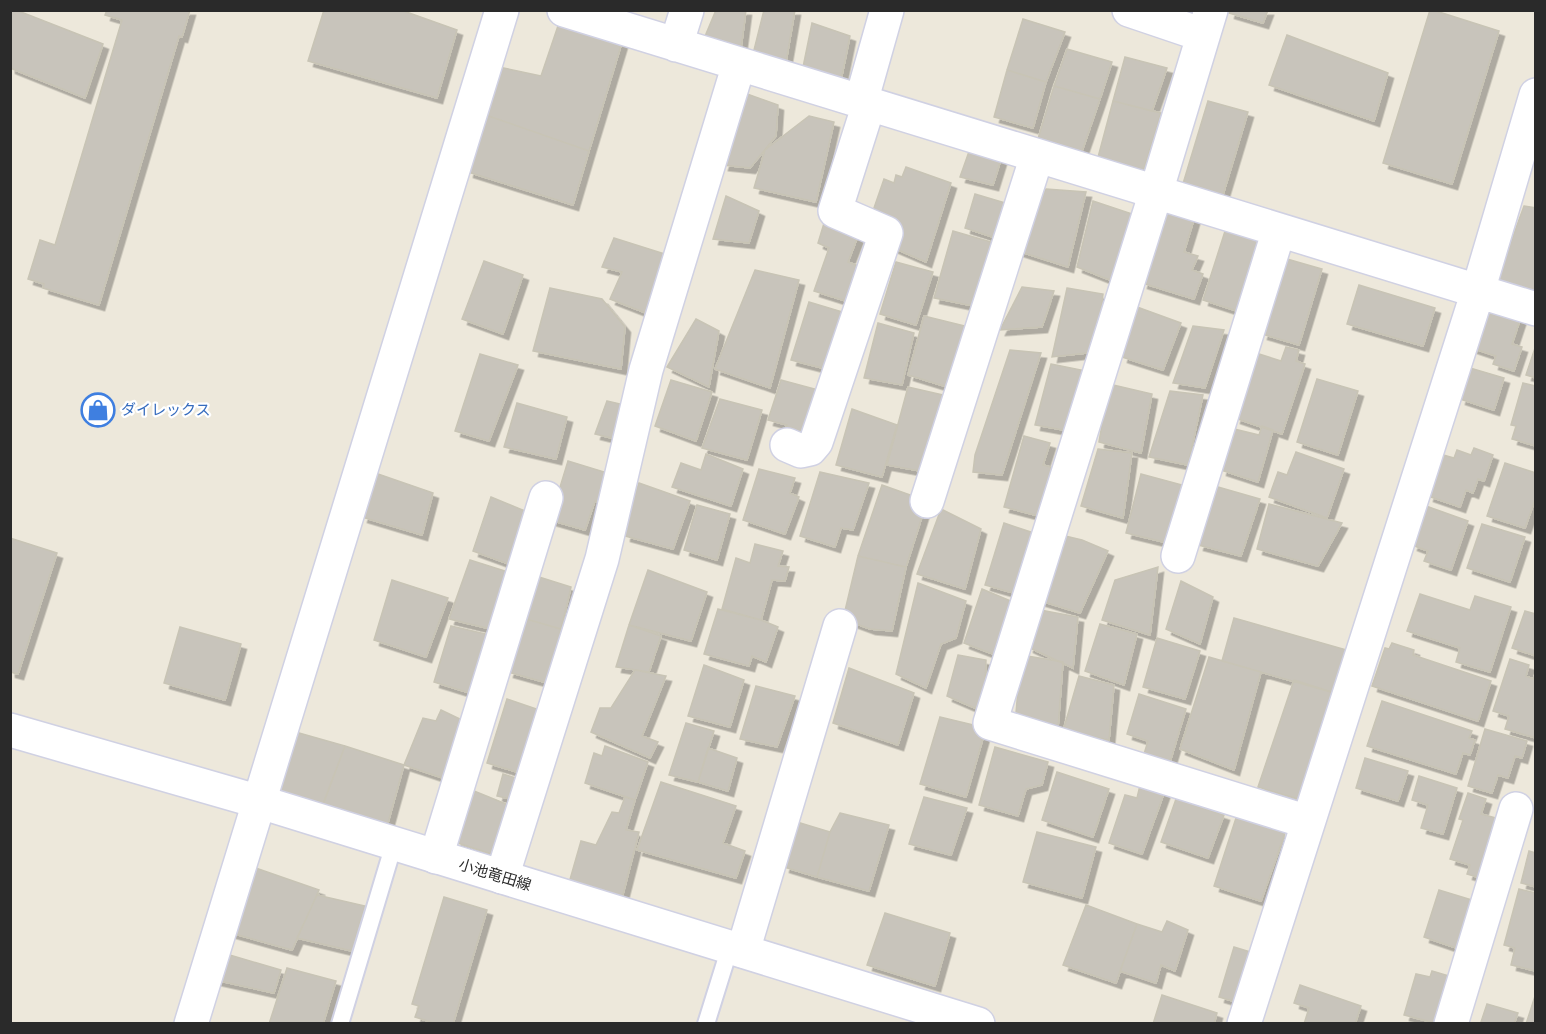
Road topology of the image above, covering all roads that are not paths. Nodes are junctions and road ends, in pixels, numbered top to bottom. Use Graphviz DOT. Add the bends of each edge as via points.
graph roads {
  1 [pos="502,10"];
  2 [pos="564,10"];
  3 [pos="687,10"];
  4 [pos="887,10"];
  5 [pos="1129,10"];
  6 [pos="1207,23"];
  7 [pos="676,45"];
  8 [pos="739,64"];
  9 [pos="1536,95"];
  10 [pos="865,103"];
  11 [pos="1037,156"];
  12 [pos="1156,192"];
  13 [pos="1279,230"];
  14 [pos="1478,291"];
  15 [pos="1536,309"];
  16 [pos="787,445"];
  17 [pos="546,498"];
  18 [pos="927,501"];
  19 [pos="1178,556"];
  20 [pos="840,626"];
  21 [pos="10,730"];
  22 [pos="260,802"];
  23 [pos="1516,809"];
  24 [pos="1308,822"];
  25 [pos="394,844"];
  26 [pos="436,857"];
  27 [pos="502,877"];
  28 [pos="737,949"];
  29 [pos="914,1014"];
  30 [pos="191,1023"];
  31 [pos="340,1023"];
  32 [pos="706,1023"];
  33 [pos="978,1023"];
  34 [pos="1244,1023"];
  35 [pos="1450,1023"];
  1 -- 22 [label="street"];
  2 -- 7 [label="street"];
  3 -- 7 [label="street"];
  4 -- 10 [label="street"];
  5 -- 6 [label="street"];
  6 -- 12 [label="street"];
  7 -- 8 [label="street"];
  8 -- 10 [label="street"];
  8 -- 27 [label="street" via="646,370 603,559"];
  9 -- 14 [label="street"];
  10 -- 11 [label="street"];
  10 -- 16 [label="street" via="835,211 886,233 816,442 801,451"];
  11 -- 12 [label="street"];
  11 -- 18 [label="street"];
  12 -- 13 [label="street"];
  12 -- 24 [label="street" via="990,723"];
  13 -- 14 [label="street"];
  13 -- 19 [label="street"];
  14 -- 15 [label="street"];
  14 -- 24 [label="street"];
  17 -- 26 [label="street"];
  20 -- 28 [label="street"];
  21 -- 22 [label="street, 小池竜田線"];
  22 -- 25 [label="street, 小池竜田線"];
  22 -- 30 [label="street"];
  23 -- 35 [label="street"];
  24 -- 34 [label="street"];
  25 -- 26 [label="street, 小池竜田線"];
  25 -- 31 [label="lane"];
  26 -- 27 [label="street, 小池竜田線"];
  27 -- 28 [label="street, 小池竜田線"];
  28 -- 29 [label="street, 小池竜田線"];
  28 -- 32 [label="lane"];
  29 -- 33 [label="street, 小池竜田線"];
}
